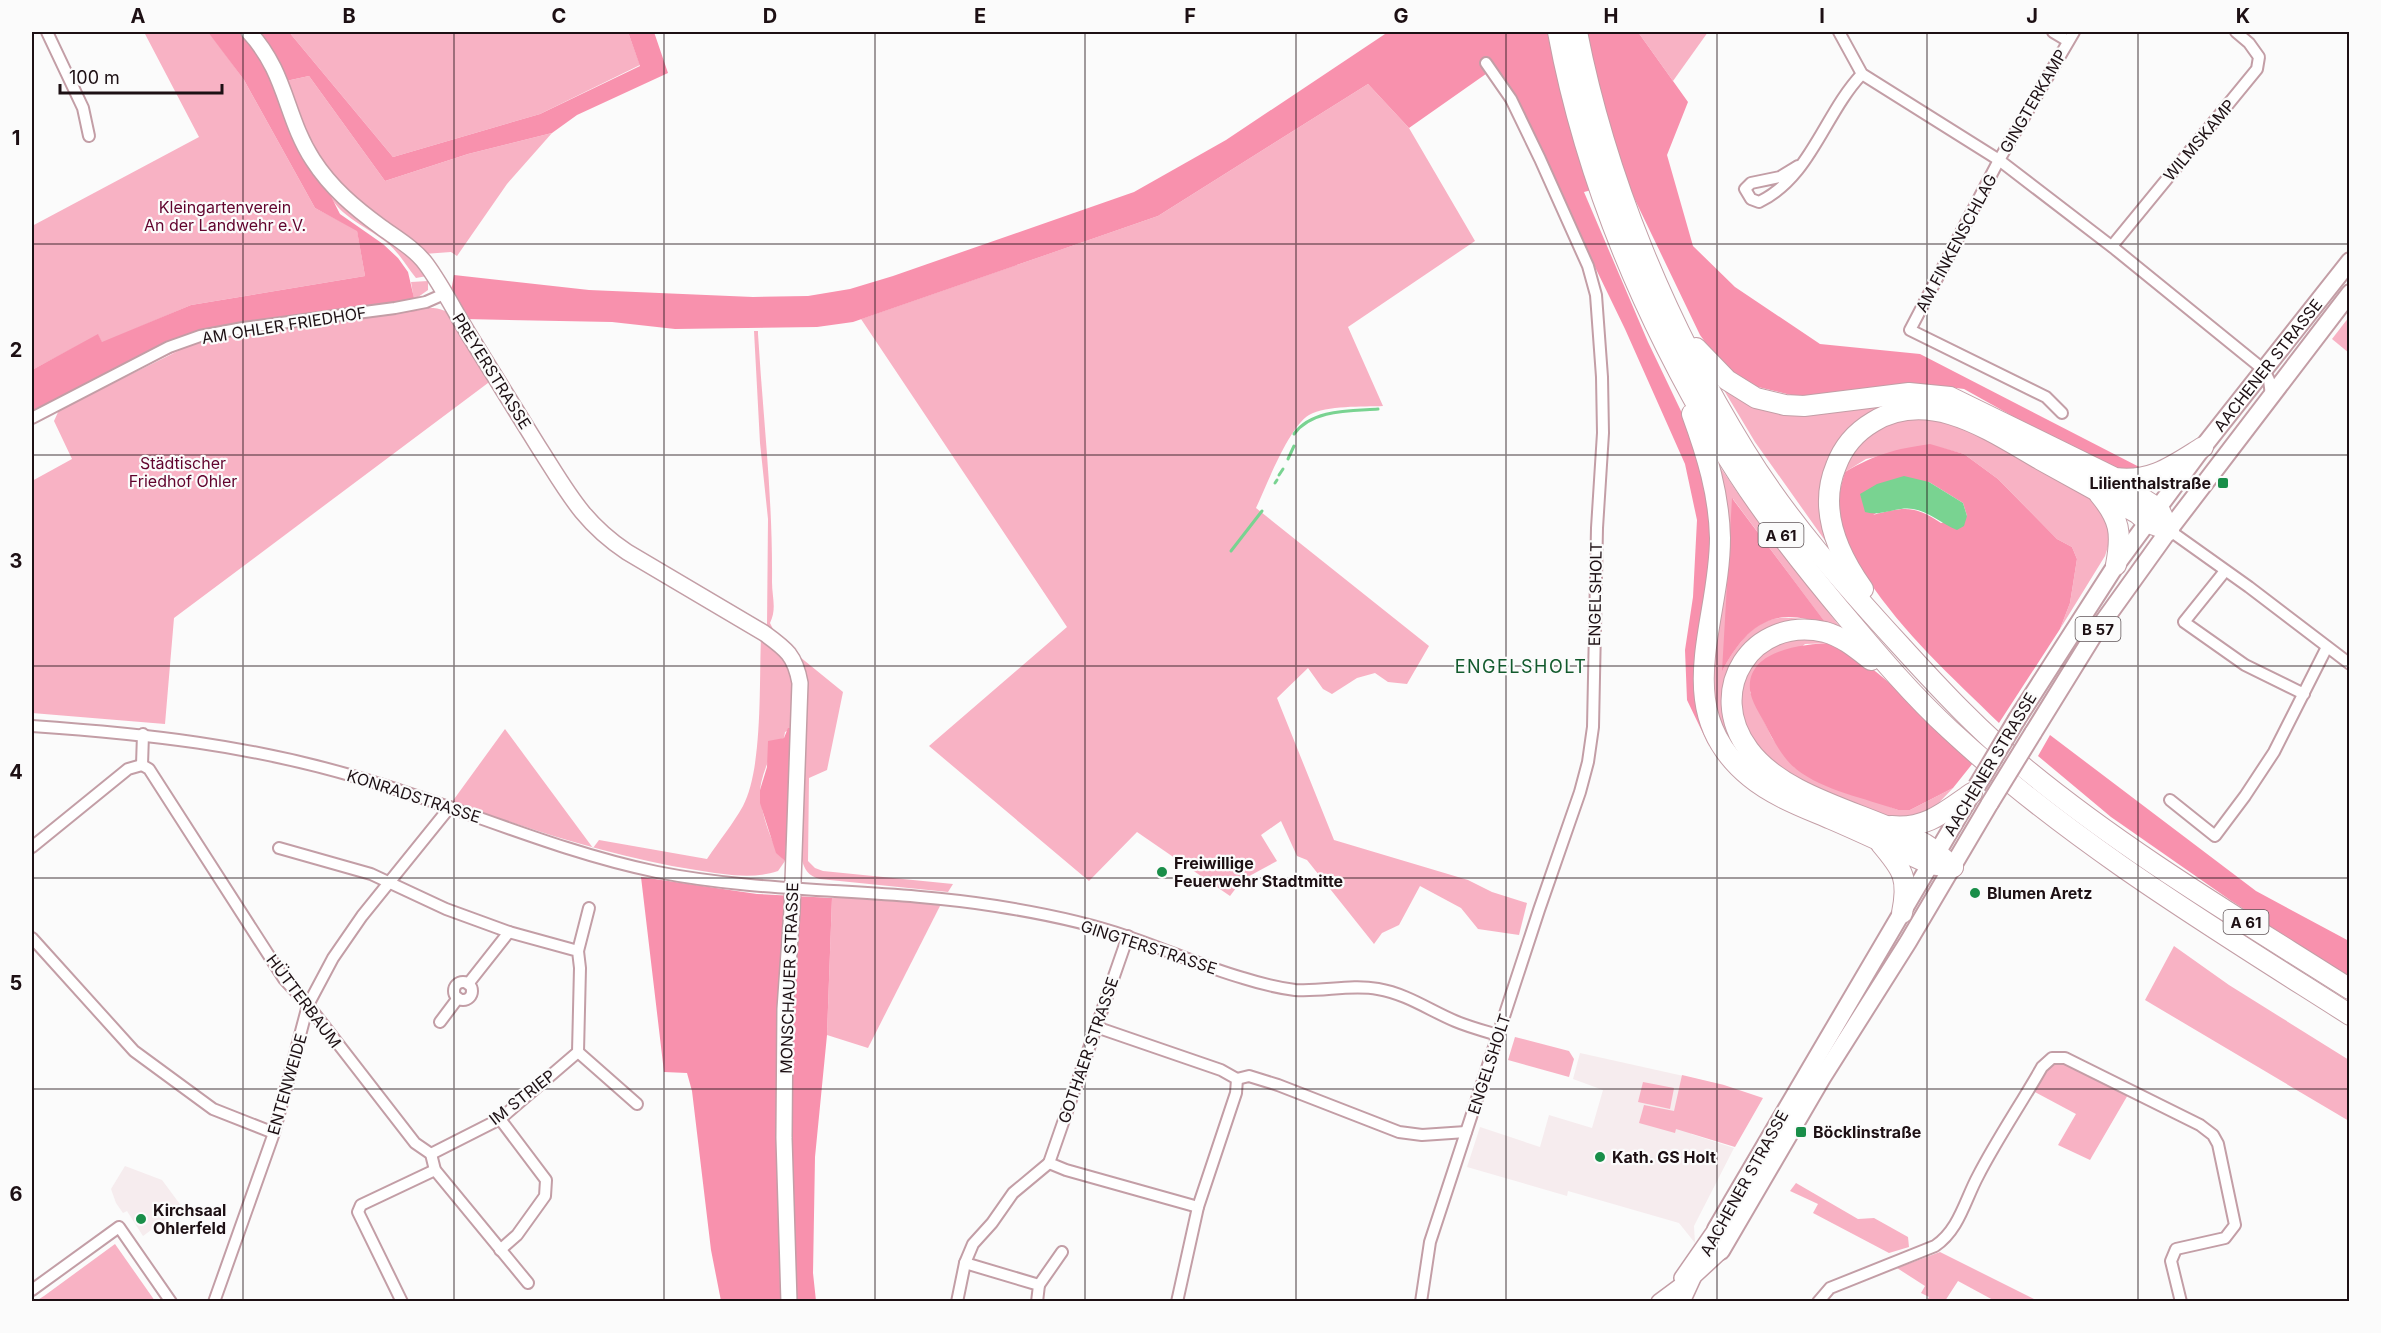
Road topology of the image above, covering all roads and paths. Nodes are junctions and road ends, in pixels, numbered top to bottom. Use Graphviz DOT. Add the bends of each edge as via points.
graph roads {
  1 [pos="47,32"];
  2 [pos="249,32"];
  3 [pos="1558,32"];
  4 [pos="1577,32"];
  5 [pos="1839,32"];
  6 [pos="2053,32"];
  7 [pos="2236,32"];
  8 [pos="2071,36"];
  9 [pos="1486,63"];
  10 [pos="1862,74"];
  11 [pos="89,136"];
  12 [pos="1999,160"];
  13 [pos="1798,166"];
  14 [pos="2112,246"];
  15 [pos="2349,261"];
  16 [pos="2349,293"];
  17 [pos="444,294"];
  18 [pos="1669,311"];
  19 [pos="1668,351"];
  20 [pos="2264,370"];
  21 [pos="2271,395"];
  22 [pos="2062,413"];
  23 [pos="32,418"];
  24 [pos="2204,447"];
  25 [pos="2088,464"];
  26 [pos="2095,490"];
  27 [pos="2154,516"];
  28 [pos="2169,530"];
  29 [pos="2116,565"];
  30 [pos="2225,571"];
  31 [pos="2327,647"];
  32 [pos="792,656"];
  33 [pos="1916,662"];
  34 [pos="2349,664"];
  35 [pos="2304,694"];
  36 [pos="1920,700"];
  37 [pos="32,726"];
  38 [pos="143,734"];
  39 [pos="141,765"];
  40 [pos="1974,790"];
  41 [pos="2170,800"];
  42 [pos="450,807"];
  43 [pos="1877,831"];
  44 [pos="32,848"];
  45 [pos="279,848"];
  46 [pos="1934,858"];
  47 [pos="1953,867"];
  48 [pos="390,882"];
  49 [pos="792,888"];
  50 [pos="589,908"];
  51 [pos="1902,913"];
  52 [pos="509,932"];
  53 [pos="1128,936"];
  54 [pos="32,938"];
  55 [pos="578,951"];
  56 [pos="2349,989"];
  57 [pos="308,1005"];
  58 [pos="2349,1016"];
  59 [pos="440,1022"];
  60 [pos="1096,1027"];
  61 [pos="1498,1035"];
  62 [pos="578,1052"];
  63 [pos="1237,1079"];
  64 [pos="637,1104"];
  65 [pos="500,1119"];
  66 [pos="1466,1132"];
  67 [pos="274,1133"];
  68 [pos="431,1154"];
  69 [pos="1049,1163"];
  70 [pos="435,1170"];
  71 [pos="1198,1208"];
  72 [pos="1716,1229"];
  73 [pos="500,1250"];
  74 [pos="1721,1251"];
  75 [pos="1062,1252"];
  76 [pos="965,1263"];
  77 [pos="1694,1276"];
  78 [pos="528,1283"];
  79 [pos="1039,1285"];
  80 [pos="32,1290"];
  81 [pos="1670,1299"];
  82 [pos="171,1302"];
  83 [pos="214,1302"];
  84 [pos="402,1302"];
  85 [pos="789,1302"];
  86 [pos="957,1302"];
  87 [pos="1037,1302"];
  88 [pos="1177,1302"];
  89 [pos="1421,1302"];
  90 [pos="1692,1302"];
  91 [pos="1818,1302"];
  92 [pos="2181,1302"];
  1 -- 11 [label="street" via="83,108"];
  2 -- 17 [label="main road, PREYERSTRASSE" via="270,58 304,143 324,175 348,201 426,263"];
  3 -- 19 [label="highway, A 61" via="1594,170"];
  4 -- 18 [label="highway, A 61" via="1601,128"];
  5 -- 10 [label="street, AM FINKENSCHLAG"];
  6 -- 8 [label="street, GINGTERKAMP"];
  7 -- 14 [label="street, WILMSKAMP" via="2259,57 2257,69"];
  8 -- 12 [label="street, GINGTERKAMP"];
  9 -- 61 [label="street, ENGELSHOLT" via="1511,99 1588,266 1596,295 1603,433 1593,727 1588,762"];
  10 -- 12 [label="street, AM FINKENSCHLAG"];
  10 -- 13 [label="street"];
  12 -- 14 [label="street, AM FINKENSCHLAG"];
  12 -- 22 [label="street, AM FINKENSCHLAG" via="1910,330 2046,397"];
  13 -- 13 [label="street" via="1789,181 1759,202 1751,199 1745,189 1751,183 1780,177"];
  14 -- 20 [label="street, AM FINKENSCHLAG"];
  15 -- 20 [label="main road, AACHENER STRASSE / B 57"];
  16 -- 21 [label="main road, AACHENER STRASSE / B 57"];
  17 -- 23 [label="street, AM OHLER FRIEDHOF" via="395,308 200,336 169,347"];
  17 -- 32 [label="main road, PREYERSTRASSE" via="570,496 596,529 627,552 764,633"];
  18 -- 25 [label="highway" via="1700,354 1727,380 1756,398 1804,406 1909,393 1950,397"];
  18 -- 33 [label="highway, A 61" via="1761,475 1859,601"];
  19 -- 36 [label="highway, A 61" via="1720,445 1794,554"];
  19 -- 43 [label="highway" via="1700,436 1717,499 1719,558 1703,666 1705,703 1717,738 1733,761 1769,790"];
  20 -- 21 [label="street" via="2270,380"];
  20 -- 24 [label="main road, AACHENER STRASSE / B 57"];
  21 -- 28 [label="main road, AACHENER STRASSE / B 57"];
  24 -- 25 [label="highway" via="2139,479 2115,478"];
  24 -- 27 [label="main road, AACHENER STRASSE / B 57"];
  25 -- 27 [label="highway"];
  26 -- 27 [label="highway" via="2137,513"];
  26 -- 29 [label="highway" via="2118,524 2121,543"];
  26 -- 33 [label="highway" via="1982,427 1949,413 1921,409 1898,412 1859,431 1834,469 1829,498 1832,525 1855,578"];
  27 -- 28 [label="highway"];
  27 -- 29 [label="main road, AACHENER STRASSE / B 57"];
  28 -- 30 [label="street"];
  28 -- 47 [label="main road, AACHENER STRASSE / B 57, bridge" via="2093,636"];
  29 -- 40 [label="main road, AACHENER STRASSE / B 57, bridge"];
  30 -- 31 [label="street"];
  30 -- 35 [label="street" via="2184,622 2245,665"];
  31 -- 34 [label="street"];
  31 -- 35 [label="street"];
  32 -- 49 [label="main road, MONSCHAUER STRASSE" via="800,683"];
  33 -- 56 [label="highway, A 61" via="1963,713 2027,770 2142,856"];
  35 -- 41 [label="street" via="2274,752 2216,836"];
  36 -- 43 [label="highway" via="1852,645 1831,634 1811,630 1788,632 1764,642 1749,654 1736,674 1731,695 1734,721 1756,759 1773,774"];
  36 -- 58 [label="highway, A 61" via="1994,768 2092,847"];
  37 -- 38 [label="street, KONRADSTRASSE"];
  38 -- 39 [label="street"];
  38 -- 42 [label="street, KONRADSTRASSE" via="202,741 315,765"];
  39 -- 44 [label="street" via="128,769"];
  39 -- 57 [label="street, HÜTTERBAUM" via="149,770 284,979"];
  40 -- 43 [label="highway" via="1937,818 1920,825"];
  40 -- 46 [label="main road, AACHENER STRASSE"];
  42 -- 48 [label="street, ENTENWEIDE"];
  42 -- 49 [label="street, KONRADSTRASSE" via="585,855 658,872"];
  43 -- 46 [label="highway"];
  43 -- 51 [label="highway" via="1905,877"];
  45 -- 48 [label="street"];
  46 -- 47 [label="highway"];
  46 -- 51 [label="main road, AACHENER STRASSE"];
  47 -- 74 [label="main road, AACHENER STRASSE" via="1822,1078"];
  48 -- 52 [label="street" via="446,909"];
  48 -- 57 [label="street, ENTENWEIDE" via="333,958"];
  49 -- 53 [label="street, GINGTERSTRASSE" via="893,893 993,905"];
  49 -- 85 [label="main road, MONSCHAUER STRASSE" via="785,1010 784,1138"];
  50 -- 55 [label="street"];
  51 -- 72 [label="main road, AACHENER STRASSE"];
  52 -- 55 [label="street"];
  52 -- 59 [label="street" via="468,984 461,983 455,988 458,998"];
  53 -- 60 [label="street, GOTHAER STRASSE"];
  53 -- 61 [label="street, GINGTERSTRASSE" via="1241,977 1294,990 1379,989"];
  54 -- 67 [label="street" via="134,1051 213,1109"];
  55 -- 62 [label="street"];
  57 -- 67 [label="street, ENTENWEIDE"];
  57 -- 68 [label="street, HÜTTERBAUM" via="415,1143"];
  60 -- 63 [label="street"];
  60 -- 69 [label="street, GOTHAER STRASSE"];
  61 -- 66 [label="street, ENGELSHOLT"];
  62 -- 64 [label="street"];
  62 -- 65 [label="street, IM STRIEP"];
  63 -- 66 [label="street, ENGELSHOLT" via="1249,1076 1278,1085 1399,1132"];
  63 -- 71 [label="street" via="1236,1093"];
  65 -- 68 [label="street, IM STRIEP"];
  65 -- 73 [label="street" via="546,1180 545,1196 517,1235"];
  66 -- 89 [label="street, ENGELSHOLT" via="1430,1242"];
  67 -- 83 [label="street, ENTENWEIDE"];
  68 -- 70 [label="street"];
  69 -- 71 [label="street"];
  69 -- 76 [label="street" via="1013,1193 973,1244"];
  70 -- 73 [label="street"];
  70 -- 84 [label="street" via="361,1205 358,1212"];
  71 -- 88 [label="street"];
  72 -- 77 [label="main road, AACHENER STRASSE"];
  72 -- 81 [label="main road"];
  73 -- 78 [label="street"];
  74 -- 77 [label="main road"];
  74 -- 90 [label="main road, AACHENER STRASSE"];
  75 -- 79 [label="street"];
  76 -- 79 [label="street"];
  76 -- 86 [label="street"];
  77 -- 81 [label="main road"];
  79 -- 87 [label="street"];
  80 -- 82 [label="street" via="119,1227"];
  91 -- 92 [label="street" via="1830,1288 1945,1239 2042,1067 2052,1058 2065,1058 2200,1125 2218,1144 2235,1225 2225,1238 2176,1249 2170,1261"];
}
